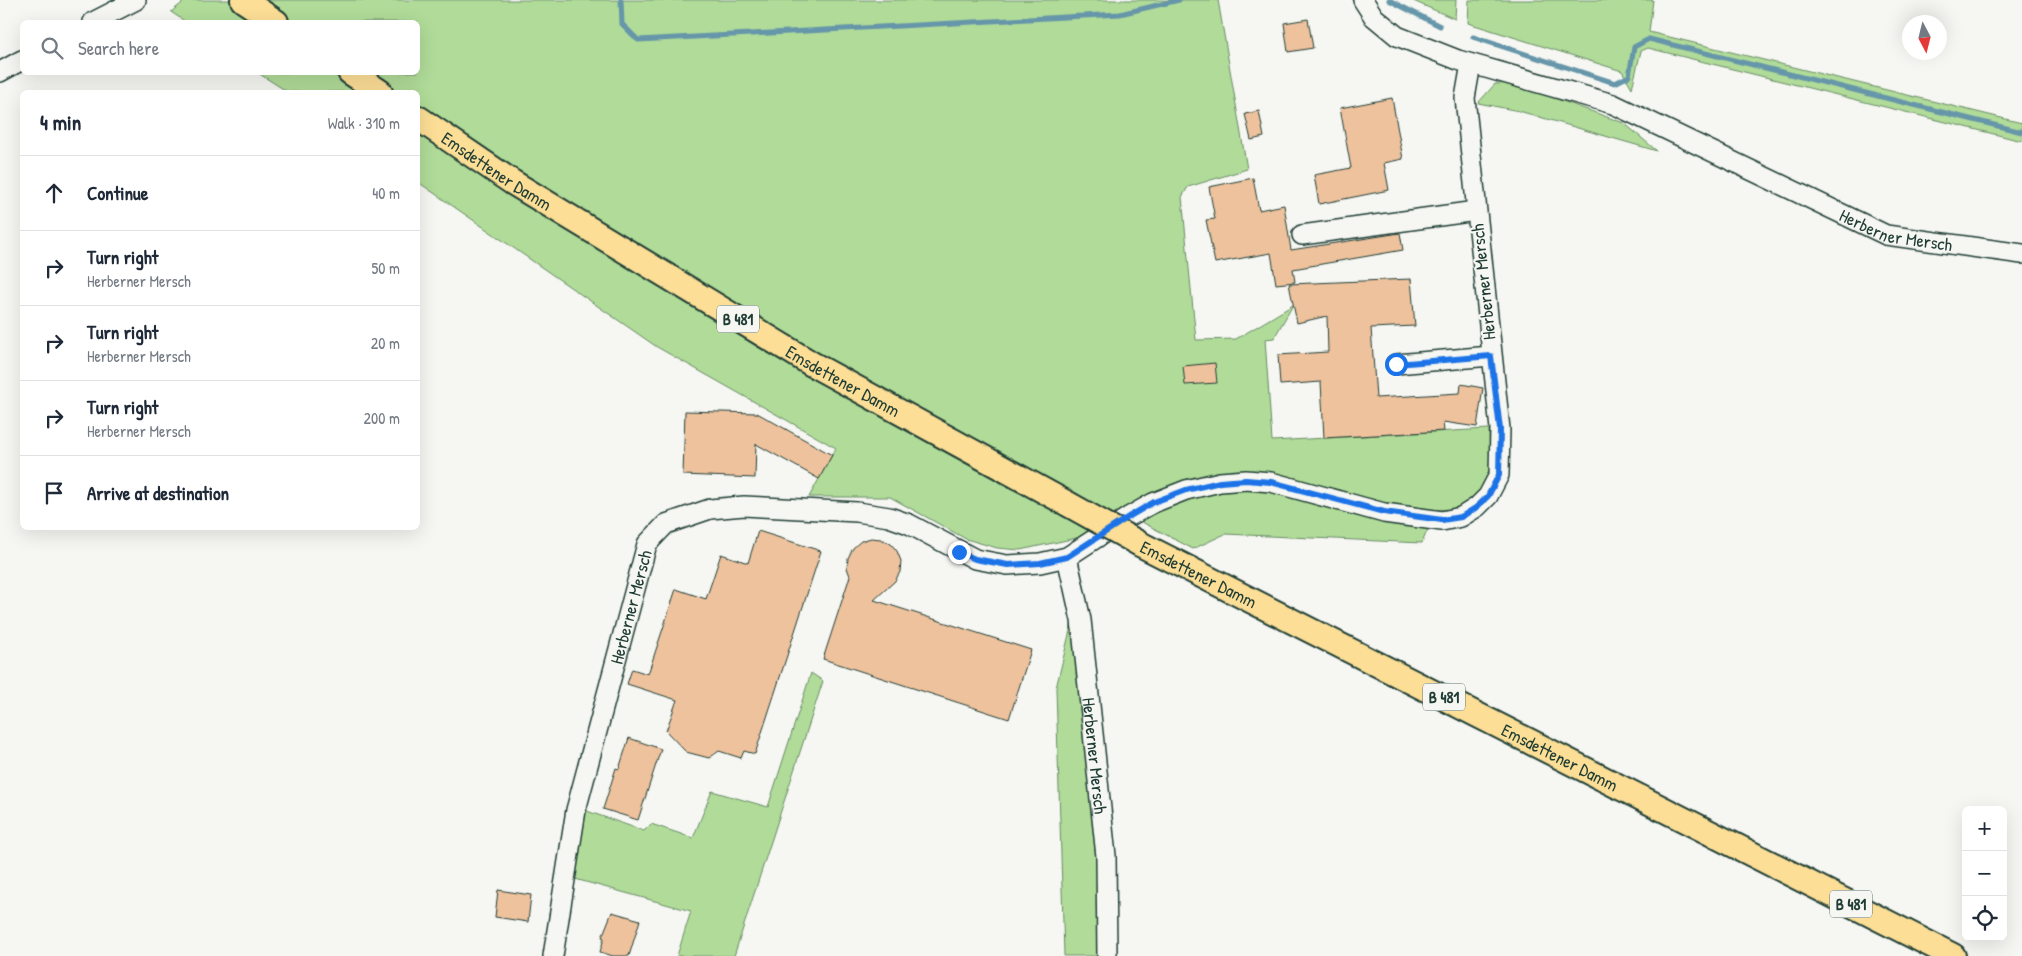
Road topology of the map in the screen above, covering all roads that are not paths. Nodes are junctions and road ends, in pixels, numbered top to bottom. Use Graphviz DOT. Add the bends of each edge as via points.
graph roads {
  1 [pos="136,0"];
  2 [pos="243,0"];
  3 [pos="1363,0"];
  4 [pos="97,20"];
  5 [pos="273,20"];
  6 [pos="20,61"];
  7 [pos="1471,64"];
  8 [pos="0,72"];
  9 [pos="354,75"];
  10 [pos="377,90"];
  11 [pos="420,119"];
  12 [pos="1476,211"];
  13 [pos="1302,235"];
  14 [pos="2022,254"];
  15 [pos="1491,356"];
  16 [pos="1396,364"];
  17 [pos="1067,557"];
  18 [pos="553,956"];
  19 [pos="1107,956"];
  20 [pos="1953,956"];
  1 -- 4 [label="street"];
  2 -- 5 [label="main road"];
  3 -- 7 [label="street, Herberner Mersch" via="1374,17 1397,36"];
  6 -- 8 [label="street"];
  7 -- 12 [label="street, Herberner Mersch" via="1465,98"];
  7 -- 14 [label="street, Herberner Mersch" via="1613,104 1886,235"];
  9 -- 10 [label="main road"];
  11 -- 20 [label="main road, Emsdettener Damm / B 481, bridge" via="512,182 812,364 1140,544"];
  12 -- 13 [label="street"];
  12 -- 15 [label="street, Herberner Mersch"];
  15 -- 16 [label="street"];
  15 -- 17 [label="street, Herberner Mersch" via="1500,429 1499,475 1488,496 1461,517 1442,520 1384,512 1271,482 1220,482 1154,502"];
  17 -- 18 [label="street, Herberner Mersch" via="1008,565 975,559 908,524 857,512 744,506 710,509 666,524 648,544 579,801"];
  17 -- 19 [label="street, Herberner Mersch" via="1081,620 1106,856"];
}
